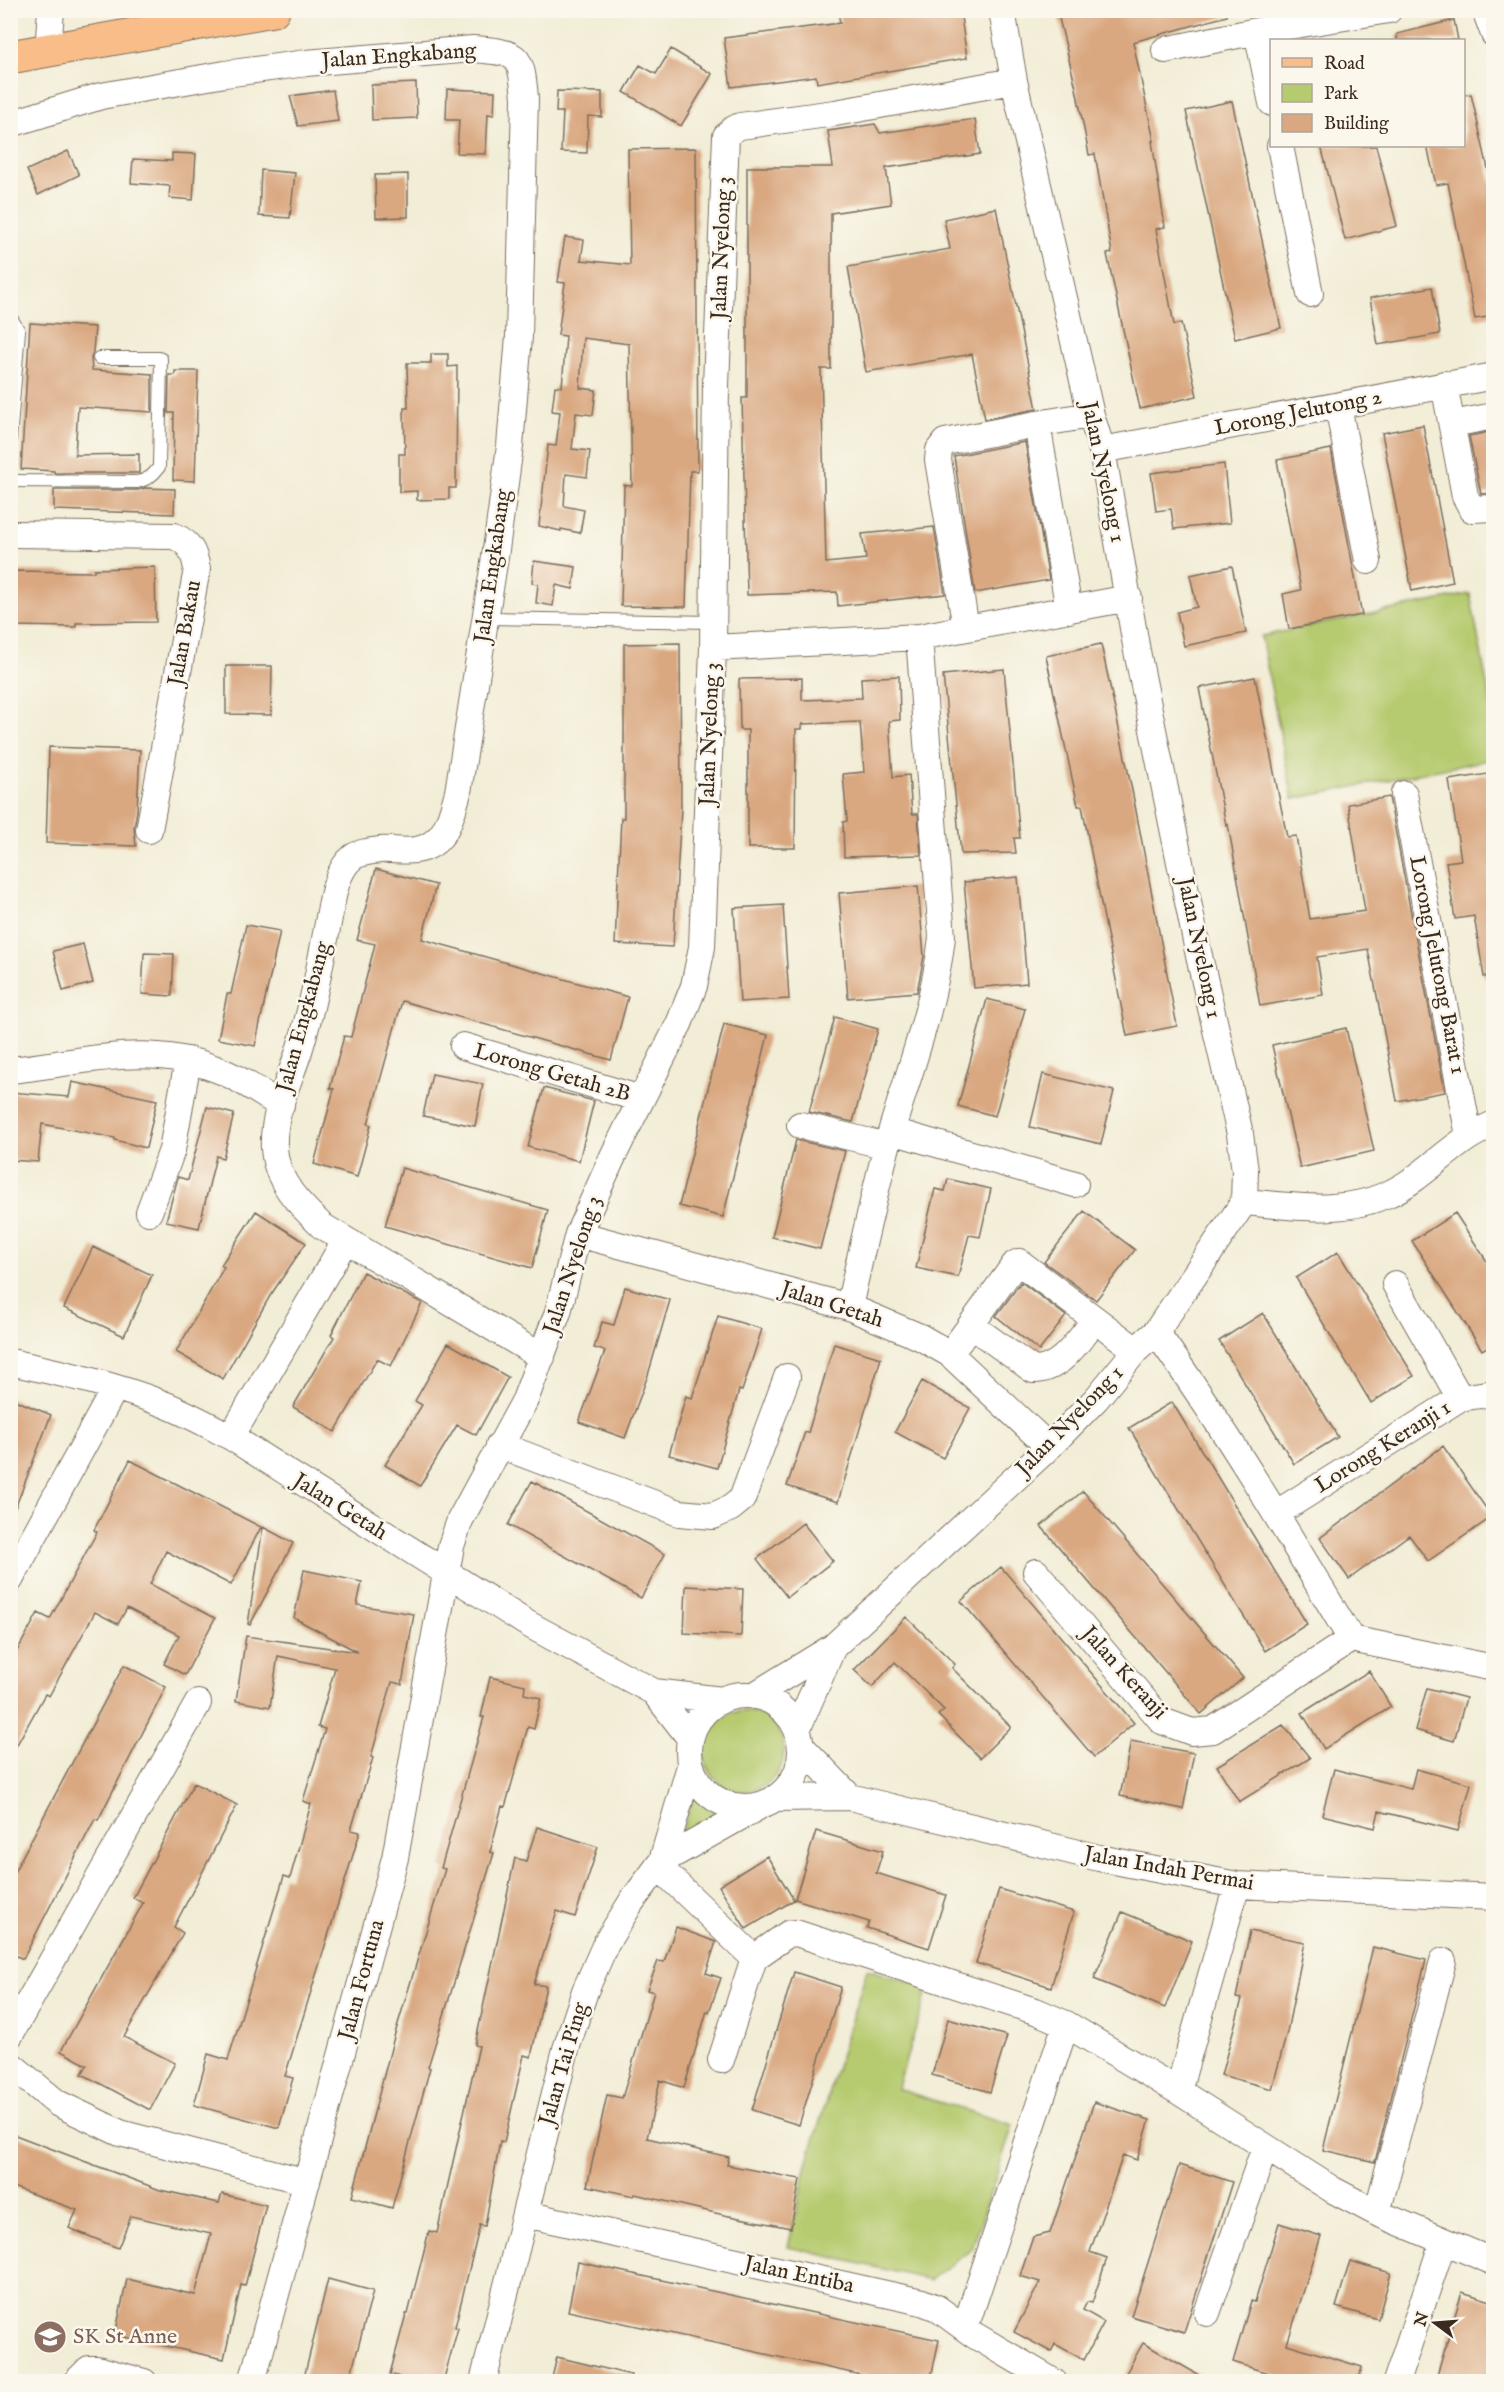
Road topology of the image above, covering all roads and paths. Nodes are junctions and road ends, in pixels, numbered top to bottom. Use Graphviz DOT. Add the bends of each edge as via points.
graph roads {
  1 [pos="51,10"];
  2 [pos="273,10"];
  3 [pos="1002,10"];
  4 [pos="1389,10"];
  5 [pos="1485,10"];
  6 [pos="1257,32"];
  7 [pos="1494,34"];
  8 [pos="1165,50"];
  9 [pos="48,51"];
  10 [pos="10,57"];
  11 [pos="1014,81"];
  12 [pos="1270,94"];
  13 [pos="10,124"];
  14 [pos="1280,147"];
  15 [pos="1310,294"];
  16 [pos="10,316"];
  17 [pos="99,358"];
  18 [pos="1494,376"];
  19 [pos="1444,384"];
  20 [pos="1338,406"];
  21 [pos="1091,415"];
  22 [pos="1494,416"];
  23 [pos="1037,424"];
  24 [pos="1452,424"];
  25 [pos="10,440"];
  26 [pos="1102,450"];
  27 [pos="10,481"];
  28 [pos="1494,508"];
  29 [pos="10,534"];
  30 [pos="1368,561"];
  31 [pos="1129,598"];
  32 [pos="1069,610"];
  33 [pos="486,618"];
  34 [pos="713,622"];
  35 [pos="966,628"];
  36 [pos="920,637"];
  37 [pos="713,648"];
  38 [pos="1404,794"];
  39 [pos="149,830"];
  40 [pos="463,1047"];
  41 [pos="188,1060"];
  42 [pos="10,1070"];
  43 [pos="641,1099"];
  44 [pos="281,1105"];
  45 [pos="1494,1124"];
  46 [pos="800,1125"];
  47 [pos="1469,1136"];
  48 [pos="890,1139"];
  49 [pos="1075,1184"];
  50 [pos="1244,1202"];
  51 [pos="149,1212"];
  52 [pos="578,1234"];
  53 [pos="345,1241"];
  54 [pos="1395,1284"];
  55 [pos="849,1307"];
  56 [pos="1095,1320"];
  57 [pos="972,1326"];
  58 [pos="1156,1332"];
  59 [pos="1136,1350"];
  60 [pos="950,1354"];
  61 [pos="542,1357"];
  62 [pos="10,1362"];
  63 [pos="787,1377"];
  64 [pos="116,1388"];
  65 [pos="1494,1393"];
  66 [pos="1460,1398"];
  67 [pos="231,1437"];
  68 [pos="499,1445"];
  69 [pos="1049,1447"];
  70 [pos="1276,1513"];
  71 [pos="1036,1572"];
  72 [pos="447,1574"];
  73 [pos="10,1580"];
  74 [pos="1352,1639"];
  75 [pos="833,1647"];
  76 [pos="1494,1668"];
  77 [pos="654,1692"];
  78 [pos="753,1696"];
  79 [pos="722,1700"];
  80 [pos="198,1704"];
  81 [pos="690,1738"];
  82 [pos="799,1738"];
  83 [pos="690,1766"];
  84 [pos="850,1797"];
  85 [pos="770,1801"];
  86 [pos="660,1864"];
  87 [pos="1237,1885"];
  88 [pos="1494,1896"];
  89 [pos="754,1958"];
  90 [pos="1443,1961"];
  91 [pos="1066,2024"];
  92 [pos="10,2035"];
  93 [pos="721,2060"];
  94 [pos="10,2064"];
  95 [pos="1178,2091"];
  96 [pos="1265,2147"];
  97 [pos="307,2182"];
  98 [pos="1377,2213"];
  99 [pos="525,2214"];
  100 [pos="1443,2242"];
  101 [pos="1494,2262"];
  102 [pos="1208,2313"];
  103 [pos="965,2328"];
  104 [pos="76,2382"];
  105 [pos="144,2382"];
  106 [pos="252,2382"];
  107 [pos="483,2382"];
  108 [pos="1054,2382"];
  109 [pos="1396,2382"];
  1 -- 9 [label="street"];
  2 -- 9 [label="main road"];
  3 -- 11 [label="street, Jalan Nyelong 1"];
  4 -- 6 [label="street"];
  5 -- 7 [label="street"];
  6 -- 8 [label="street"];
  6 -- 12 [label="street"];
  9 -- 10 [label="main road"];
  11 -- 21 [label="street, Jalan Nyelong 1"];
  11 -- 34 [label="street, Jalan Nyelong 3" via="740,126 726,136 716,385"];
  13 -- 33 [label="street, Jalan Engkabang" via="101,96 306,63 472,49 513,56 522,68 525,98 519,336 510,446"];
  14 -- 15 [label="street"];
  16 -- 25 [label="lane" via="19,331"];
  17 -- 27 [label="lane" via="161,359 159,467 154,475 137,482"];
  18 -- 19 [label="street, Lorong Jelutong 2"];
  19 -- 20 [label="street, Lorong Jelutong 2"];
  19 -- 24 [label="street"];
  20 -- 26 [label="street, Lorong Jelutong 2"];
  20 -- 30 [label="street"];
  21 -- 23 [label="street"];
  21 -- 26 [label="street, Jalan Nyelong 1"];
  22 -- 24 [label="street"];
  23 -- 32 [label="street"];
  23 -- 35 [label="street" via="945,442 939,450"];
  24 -- 28 [label="street" via="1465,496 1472,509"];
  26 -- 31 [label="street, Jalan Nyelong 1"];
  29 -- 39 [label="street, Jalan Bakau" via="174,536 194,552 197,569"];
  31 -- 32 [label="street"];
  31 -- 50 [label="street, Jalan Nyelong 1" via="1199,956 1240,1134"];
  32 -- 35 [label="street"];
  33 -- 34 [label="lane"];
  33 -- 44 [label="street, Jalan Engkabang" via="458,792 448,827 432,845 354,856 340,873 315,994"];
  34 -- 37 [label="street, Jalan Nyelong 3"];
  35 -- 36 [label="street"];
  36 -- 37 [label="street"];
  36 -- 48 [label="street" via="942,937 929,1011"];
  37 -- 43 [label="street, Jalan Nyelong 3" via="702,947 694,986 679,1024"];
  38 -- 47 [label="street, Lorong Jelutong Barat 1"];
  40 -- 43 [label="street, Lorong Getah 2B"];
  41 -- 42 [label="street" via="140,1053"];
  41 -- 44 [label="street" via="217,1069"];
  41 -- 51 [label="street" via="172,1150"];
  43 -- 52 [label="street, Jalan Nyelong 3"];
  44 -- 53 [label="street, Jalan Engkabang" via="274,1146 277,1168 295,1200"];
  45 -- 47 [label="street"];
  46 -- 48 [label="street"];
  47 -- 50 [label="street" via="1387,1195 1358,1205 1322,1209"];
  48 -- 49 [label="street"];
  48 -- 55 [label="street"];
  50 -- 58 [label="street, Jalan Nyelong 1"];
  52 -- 55 [label="street, Jalan Getah"];
  52 -- 61 [label="street, Jalan Nyelong 3"];
  53 -- 61 [label="street, Jalan Engkabang"];
  53 -- 67 [label="street"];
  54 -- 66 [label="street"];
  55 -- 60 [label="street, Jalan Getah"];
  56 -- 57 [label="street" via="1062,1359 1040,1370 1033,1370"];
  56 -- 57 [label="street" via="1019,1262"];
  56 -- 59 [label="street"];
  57 -- 60 [label="street"];
  58 -- 59 [label="street, Jalan Nyelong 1"];
  58 -- 70 [label="street"];
  59 -- 69 [label="street, Jalan Nyelong 1"];
  60 -- 69 [label="street, Jalan Getah"];
  61 -- 68 [label="street, Jalan Nyelong 3" via="525,1400"];
  62 -- 64 [label="street, Jalan Getah"];
  63 -- 68 [label="street" via="742,1499 713,1516 679,1513"];
  64 -- 67 [label="street, Jalan Getah" via="161,1403"];
  64 -- 73 [label="street"];
  65 -- 66 [label="street, Lorong Keranji 1"];
  66 -- 70 [label="street, Lorong Keranji 1"];
  67 -- 72 [label="street, Jalan Getah"];
  68 -- 72 [label="street, Jalan Nyelong 3" via="460,1520"];
  69 -- 75 [label="street, Jalan Nyelong 1"];
  70 -- 74 [label="street"];
  71 -- 74 [label="street, Jalan Keranji" via="1162,1721 1192,1732 1213,1730"];
  72 -- 77 [label="street, Jalan Getah" via="528,1624"];
  72 -- 97 [label="street, Jalan Fortuna" via="395,1858"];
  74 -- 76 [label="street"];
  75 -- 78 [label="street"];
  75 -- 82 [label="street, Jalan Nyelong 1"];
  77 -- 79 [label="street"];
  77 -- 81 [label="street"];
  78 -- 79 [label="street" via="744,1694"];
  78 -- 82 [label="street" via="777,1704 789,1715"];
  79 -- 81 [label="street" via="699,1717"];
  80 -- 92 [label="street"];
  81 -- 83 [label="street"];
  82 -- 84 [label="street"];
  82 -- 85 [label="street" via="800,1763 794,1778"];
  83 -- 85 [label="street" via="697,1782 723,1804 756,1807"];
  83 -- 86 [label="street, Jalan Tai Ping"];
  84 -- 85 [label="street, Jalan Indah Permai"];
  84 -- 87 [label="street, Jalan Indah Permai" via="1099,1858"];
  85 -- 86 [label="street"];
  86 -- 89 [label="street"];
  86 -- 99 [label="street, Jalan Tai Ping" via="606,1943 585,1990 566,2049"];
  87 -- 88 [label="street, Jalan Indah Permai"];
  87 -- 95 [label="street"];
  89 -- 91 [label="street" via="788,1934 796,1933"];
  89 -- 93 [label="street"];
  90 -- 98 [label="street"];
  91 -- 95 [label="street"];
  91 -- 103 [label="street"];
  94 -- 97 [label="street" via="57,2103 120,2133"];
  95 -- 96 [label="street"];
  96 -- 98 [label="street"];
  96 -- 102 [label="street"];
  97 -- 106 [label="street, Jalan Fortuna"];
  98 -- 100 [label="street"];
  99 -- 103 [label="street, Jalan Entiba" via="922,2302"];
  99 -- 107 [label="street, Jalan Tai Ping"];
  100 -- 101 [label="street"];
  100 -- 109 [label="street"];
  103 -- 108 [label="street, Jalan Entiba"];
  104 -- 105 [label="street" via="88,2369 97,2369"];
}
